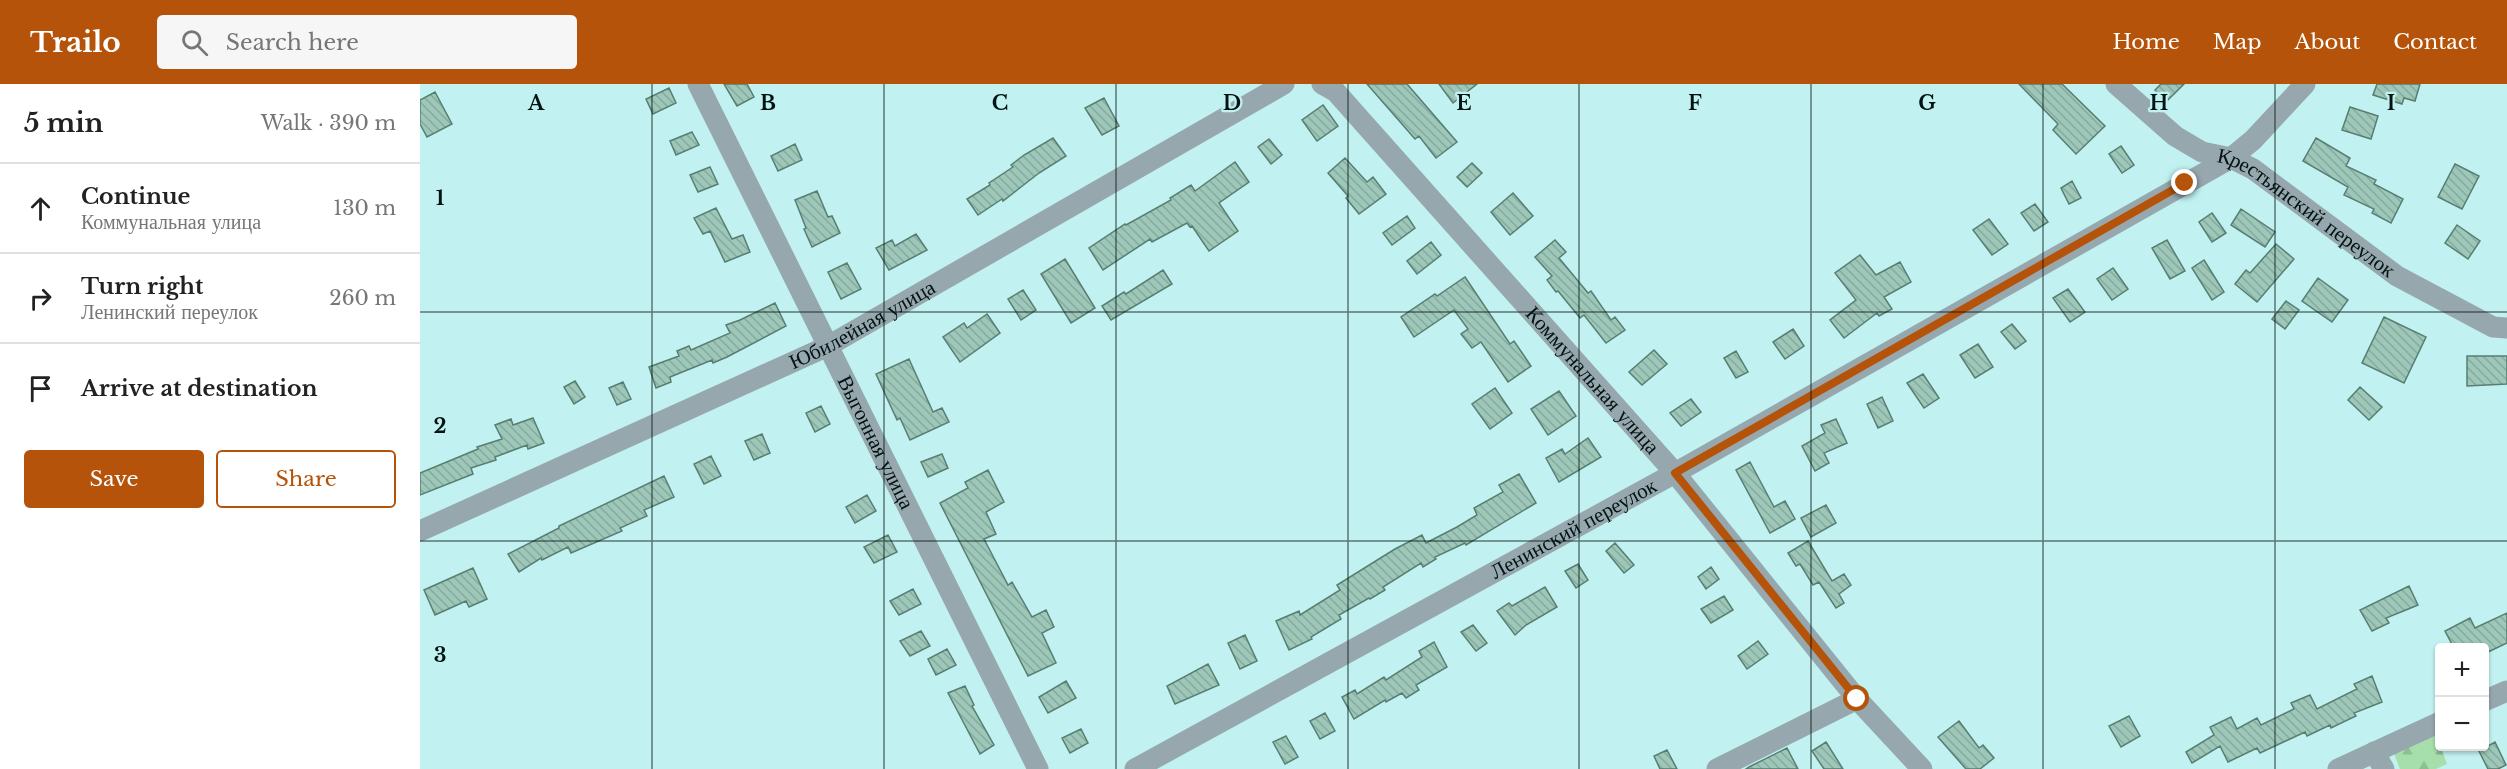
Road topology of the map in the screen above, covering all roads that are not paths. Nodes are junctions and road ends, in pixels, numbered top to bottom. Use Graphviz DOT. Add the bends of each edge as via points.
graph roads {
  1 [pos="698,84"];
  2 [pos="1284,84"];
  3 [pos="1322,84"];
  4 [pos="2116,84"];
  5 [pos="2305,84"];
  6 [pos="2231,158"];
  7 [pos="2507,328"];
  8 [pos="828,346"];
  9 [pos="1675,473"];
  10 [pos="420,531"];
  11 [pos="2507,691"];
  12 [pos="1857,699"];
  13 [pos="2489,699"];
  14 [pos="2435,725"];
  15 [pos="2379,761"];
  16 [pos="1038,769"];
  17 [pos="1135,769"];
  18 [pos="1717,769"];
  19 [pos="1922,769"];
  20 [pos="2337,769"];
  1 -- 8 [label="street, Выгонная улица"];
  2 -- 8 [label="street, Юбилейная улица"];
  3 -- 9 [label="street, Коммунальная улица" via="1336,92"];
  4 -- 6 [label="street, Крестьянский переулок" via="2175,136 2202,152"];
  5 -- 6 [label="street, Ленинский переулок"];
  6 -- 7 [label="street, Крестьянский переулок" via="2253,169 2397,276 2493,327"];
  6 -- 9 [label="street, Ленинский переулок"];
  8 -- 10 [label="street, Юбилейная улица"];
  8 -- 16 [label="street, Выгонная улица"];
  9 -- 12 [label="street, Коммунальная улица"];
  9 -- 17 [label="street, Ленинский переулок"];
  11 -- 13 [label="street"];
  12 -- 18 [label="street"];
  12 -- 19 [label="street, Коммунальная улица"];
  14 -- 15 [label="street"];
  15 -- 20 [label="street"];
}
